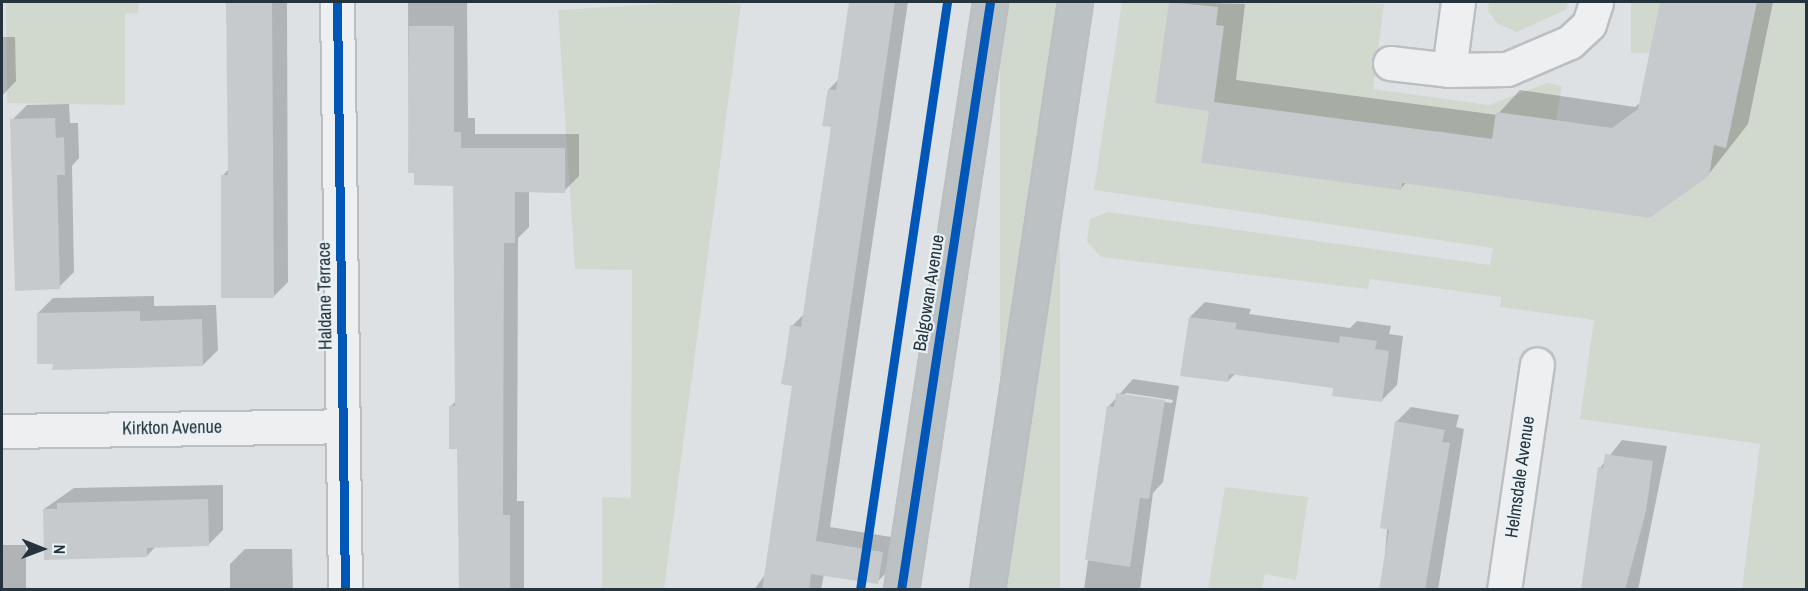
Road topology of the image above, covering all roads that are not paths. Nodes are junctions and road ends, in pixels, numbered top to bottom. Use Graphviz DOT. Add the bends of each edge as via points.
graph roads {
  1 [pos="337,2"];
  2 [pos="990,2"];
  3 [pos="1075,2"];
  4 [pos="1458,2"];
  5 [pos="1596,2"];
  6 [pos="1390,63"];
  7 [pos="1449,70"];
  8 [pos="1537,364"];
  9 [pos="343,426"];
  10 [pos="2,431"];
  11 [pos="345,590"];
  12 [pos="901,590"];
  13 [pos="987,590"];
  14 [pos="1504,590"];
  1 -- 9 [label="street, Haldane Terrace"];
  2 -- 12 [label="street, Balgowan Avenue"];
  3 -- 13 [label="street"];
  4 -- 7 [label="street"];
  5 -- 7 [label="street" via="1588,24 1570,42 1507,69"];
  6 -- 7 [label="street"];
  8 -- 14 [label="street, Helmsdale Avenue"];
  9 -- 10 [label="street, Kirkton Avenue"];
  9 -- 11 [label="street, Haldane Terrace"];
}
